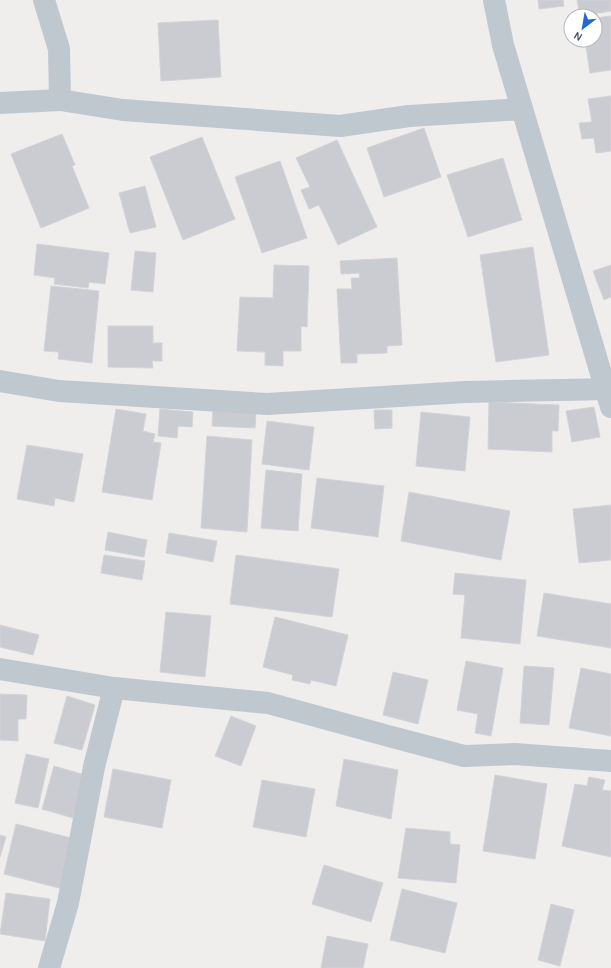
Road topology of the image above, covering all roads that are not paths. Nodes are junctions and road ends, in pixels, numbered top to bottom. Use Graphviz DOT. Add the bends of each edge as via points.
graph roads {
  1 [pos="44,0"];
  2 [pos="494,0"];
  3 [pos="60,100"];
  4 [pos="0,103"];
  5 [pos="522,109"];
  6 [pos="0,381"];
  7 [pos="609,395"];
  8 [pos="0,669"];
  9 [pos="114,688"];
  10 [pos="611,761"];
  11 [pos="49,968"];
  1 -- 3 [label="street" via="59,49"];
  2 -- 5 [label="street" via="503,45"];
  3 -- 4 [label="street"];
  3 -- 5 [label="street" via="123,110 340,126 409,116"];
  5 -- 7 [label="street"];
  6 -- 7 [label="street" via="59,391 267,404 465,392"];
  8 -- 9 [label="street"];
  9 -- 10 [label="street" via="268,703 464,756 515,754"];
  9 -- 11 [label="street" via="94,766 68,903"];
}
